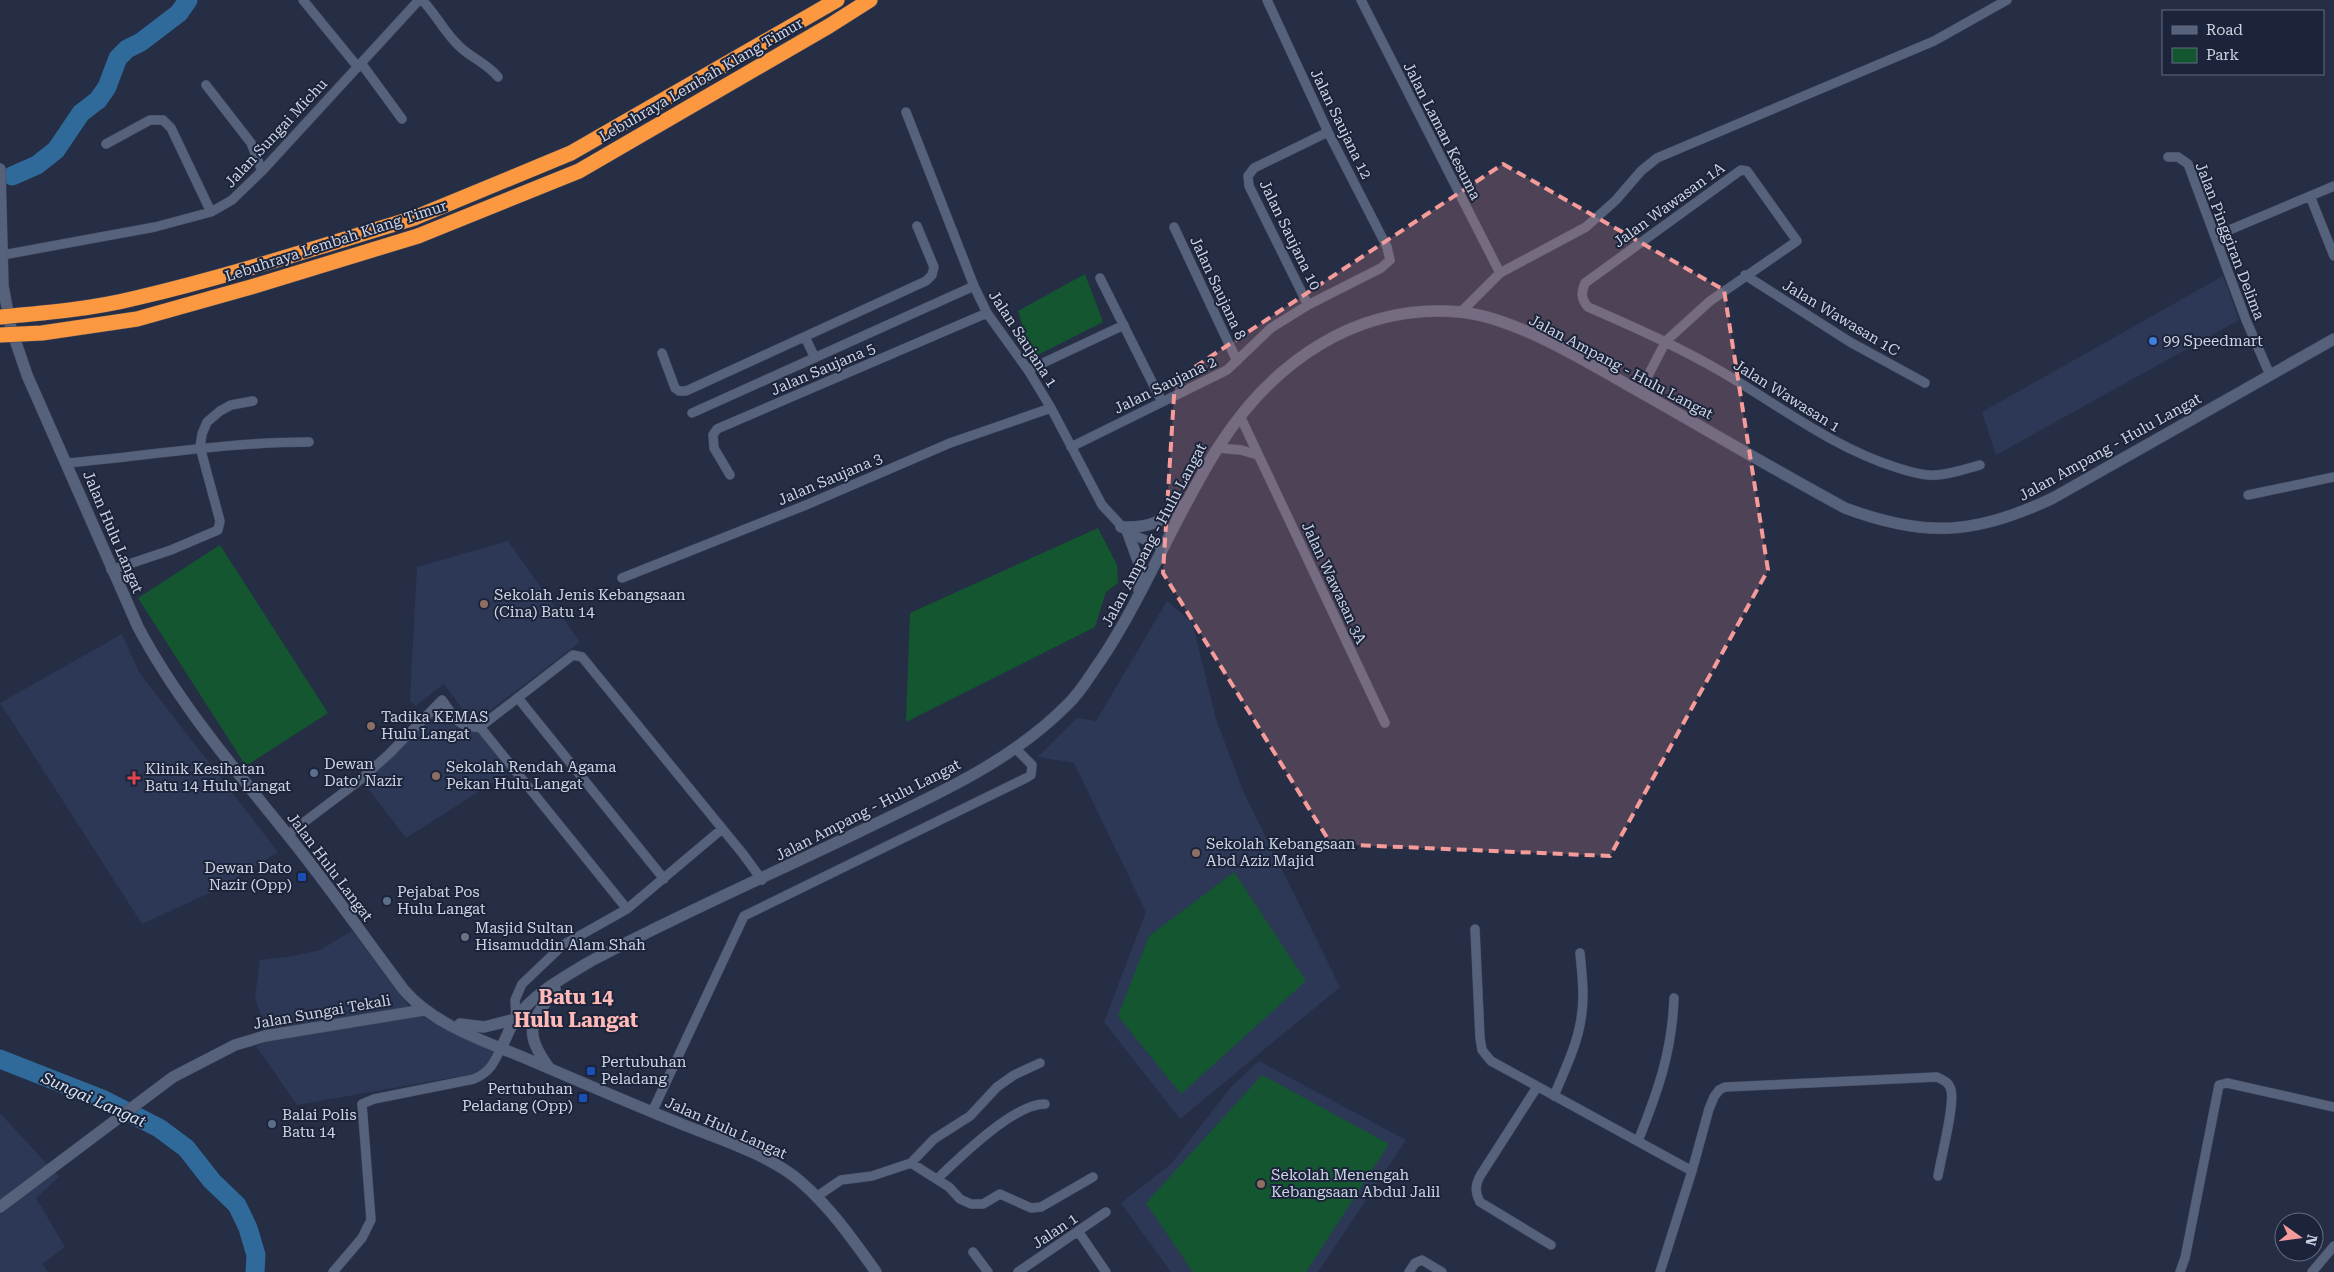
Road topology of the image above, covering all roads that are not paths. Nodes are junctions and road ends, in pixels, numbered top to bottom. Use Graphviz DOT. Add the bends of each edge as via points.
graph roads {
  1 [pos="302,0"];
  2 [pos="421,0"];
  3 [pos="838,0"];
  4 [pos="870,0"];
  5 [pos="1267,0"];
  6 [pos="1360,0"];
  7 [pos="2007,0"];
  8 [pos="359,64"];
  9 [pos="498,77"];
  10 [pos="206,85"];
  11 [pos="906,112"];
  12 [pos="402,119"];
  13 [pos="1328,132"];
  14 [pos="106,144"];
  15 [pos="2168,157"];
  16 [pos="0,169"];
  17 [pos="262,171"];
  18 [pos="2334,186"];
  19 [pos="2310,196"];
  20 [pos="211,212"];
  21 [pos="917,226"];
  22 [pos="1174,227"];
  23 [pos="2215,236"];
  24 [pos="3,255"];
  25 [pos="2334,256"];
  26 [pos="1390,260"];
  27 [pos="1500,274"];
  28 [pos="1745,275"];
  29 [pos="1100,278"];
  30 [pos="974,286"];
  31 [pos="1308,305"];
  32 [pos="1588,307"];
  33 [pos="1461,312"];
  34 [pos="987,313"];
  35 [pos="0,317"];
  36 [pos="1124,325"];
  37 [pos="0,335"];
  38 [pos="805,336"];
  39 [pos="2334,339"];
  40 [pos="1666,341"];
  41 [pos="662,352"];
  42 [pos="815,358"];
  43 [pos="1237,361"];
  44 [pos="1028,370"];
  45 [pos="2270,375"];
  46 [pos="1925,383"];
  47 [pos="1640,392"];
  48 [pos="253,401"];
  49 [pos="1162,402"];
  50 [pos="1050,408"];
  51 [pos="692,413"];
  52 [pos="1240,416"];
  53 [pos="309,442"];
  54 [pos="200,447"];
  55 [pos="1071,447"];
  56 [pos="1218,448"];
  57 [pos="1258,455"];
  58 [pos="67,463"];
  59 [pos="1980,465"];
  60 [pos="730,475"];
  61 [pos="2334,477"];
  62 [pos="2248,495"];
  63 [pos="1189,497"];
  64 [pos="1124,530"];
  65 [pos="1163,547"];
  66 [pos="111,570"];
  67 [pos="622,578"];
  68 [pos="1139,594"];
  69 [pos="518,698"];
  70 [pos="1384,723"];
  71 [pos="480,726"];
  72 [pos="1016,749"];
  73 [pos="722,829"];
  74 [pos="287,835"];
  75 [pos="664,879"];
  76 [pos="762,880"];
  77 [pos="627,909"];
  78 [pos="1475,929"];
  79 [pos="1580,953"];
  80 [pos="564,978"];
  81 [pos="1674,998"];
  82 [pos="424,1010"];
  83 [pos="516,1019"];
  84 [pos="501,1048"];
  85 [pos="1040,1063"];
  86 [pos="549,1068"];
  87 [pos="1537,1087"];
  88 [pos="1554,1096"];
  89 [pos="1046,1104"];
  90 [pos="2334,1107"];
  91 [pos="652,1112"];
  92 [pos="1638,1141"];
  93 [pos="911,1163"];
  94 [pos="1692,1171"];
  95 [pos="1938,1176"];
  96 [pos="1093,1177"];
  97 [pos="937,1179"];
  98 [pos="816,1197"];
  99 [pos="0,1207"];
  100 [pos="1106,1212"];
  101 [pos="1078,1231"];
  102 [pos="1551,1245"];
  103 [pos="2334,1246"];
  104 [pos="973,1252"];
  105 [pos="332,1272"];
  106 [pos="876,1272"];
  107 [pos="988,1272"];
  108 [pos="1018,1272"];
  109 [pos="1106,1272"];
  110 [pos="1409,1272"];
  111 [pos="1442,1272"];
  112 [pos="1660,1272"];
  113 [pos="2180,1272"];
  114 [pos="2312,1272"];
  1 -- 8 [label="street"];
  2 -- 8 [label="street, Jalan Sungai Michu"];
  2 -- 9 [label="street" via="435,13 457,44"];
  3 -- 35 [label="highway, Lebuhraya Lembah Klang Timur, bridge" via="571,153 414,218 245,269 134,298"];
  4 -- 37 [label="highway, Lebuhraya Lembah Klang Timur, bridge" via="580,171 418,236 137,319 42,333"];
  5 -- 13 [label="street, Jalan Saujana 12"];
  6 -- 27 [label="street, Jalan Laman Kesuma"];
  7 -- 27 [label="street" via="1934,41 1656,158 1586,227"];
  8 -- 12 [label="street"];
  8 -- 17 [label="street, Jalan Sungai Michu"];
  10 -- 17 [label="street" via="251,143"];
  11 -- 30 [label="street, Jalan Saujana 1"];
  13 -- 26 [label="street, Jalan Saujana 12"];
  13 -- 31 [label="street, Jalan Saujana 10" via="1254,168 1248,176 1249,186"];
  14 -- 20 [label="street" via="150,120 163,120 171,128"];
  15 -- 23 [label="street, Jalan Pinggiran Delima" via="2178,157 2188,164"];
  16 -- 24 [label="street, Jalan Hulu Langat"];
  17 -- 20 [label="street, Jalan Sungai Michu" via="232,200"];
  18 -- 19 [label="street"];
  19 -- 23 [label="street"];
  19 -- 25 [label="street"];
  20 -- 24 [label="street, Jalan Sungai Michu" via="155,227"];
  21 -- 38 [label="street" via="934,267 926,281"];
  22 -- 43 [label="street, Jalan Saujana 8"];
  23 -- 45 [label="street, Jalan Pinggiran Delima"];
  24 -- 58 [label="street, Jalan Hulu Langat" via="3,286 11,328 27,375"];
  26 -- 31 [label="street, Jalan Saujana 2" via="1381,268"];
  27 -- 33 [label="street"];
  28 -- 32 [label="street, Jalan Wawasan 1A" via="1798,241 1747,171 1741,170 1585,283 1581,292"];
  28 -- 40 [label="street"];
  28 -- 46 [label="street, Jalan Wawasan 1C" via="1850,342"];
  29 -- 36 [label="street"];
  30 -- 34 [label="street, Jalan Saujana 1"];
  30 -- 42 [label="street, Jalan Saujana 5"];
  31 -- 43 [label="street, Jalan Saujana 2" via="1271,328"];
  32 -- 40 [label="street, Jalan Wawasan 1"];
  33 -- 47 [label="street, Jalan Ampang - Hulu Langat" via="1497,320 1522,330"];
  33 -- 52 [label="street, Jalan Ampang - Hulu Langat" via="1404,314 1339,333 1295,359 1269,382"];
  34 -- 44 [label="street, Jalan Saujana 1"];
  34 -- 60 [label="street, Jalan Saujana 5" via="717,429 713,435 714,448"];
  36 -- 44 [label="street"];
  36 -- 49 [label="street"];
  38 -- 41 [label="street" via="686,391 675,388"];
  38 -- 42 [label="street"];
  39 -- 45 [label="street, Jalan Ampang - Hulu Langat"];
  40 -- 47 [label="street"];
  40 -- 59 [label="street, Jalan Wawasan 1" via="1723,372 1799,422 1884,464 1935,475"];
  42 -- 51 [label="street, Jalan Saujana 5"];
  43 -- 49 [label="street, Jalan Saujana 2" via="1227,370"];
  44 -- 50 [label="street, Jalan Saujana 1"];
  45 -- 47 [label="street, Jalan Ampang - Hulu Langat" via="2053,498 1993,523 1959,528 1912,527 1885,522 1845,508"];
  48 -- 54 [label="street" via="231,405 207,422"];
  49 -- 55 [label="street, Jalan Saujana 2"];
  50 -- 55 [label="street, Jalan Saujana 1"];
  50 -- 67 [label="street, Jalan Saujana 3" via="950,443 806,505"];
  52 -- 56 [label="street, Jalan Ampang - Hulu Langat"];
  52 -- 57 [label="street, Jalan Wawasan 3A"];
  53 -- 54 [label="street"];
  54 -- 58 [label="street" via="130,458"];
  54 -- 66 [label="street" via="220,521 218,530"];
  55 -- 64 [label="street, Jalan Saujana 1" via="1102,505"];
  56 -- 57 [label="street"];
  56 -- 63 [label="street, Jalan Ampang - Hulu Langat"];
  57 -- 70 [label="street, Jalan Wawasan 3A"];
  58 -- 66 [label="street, Jalan Hulu Langat"];
  61 -- 62 [label="street"];
  63 -- 64 [label="street" via="1151,526"];
  63 -- 65 [label="street, Jalan Ampang - Hulu Langat"];
  64 -- 65 [label="street, Jalan Saujana 1"];
  64 -- 68 [label="street" via="1140,566"];
  65 -- 68 [label="street, Jalan Ampang - Hulu Langat"];
  66 -- 74 [label="street, Jalan Hulu Langat" via="150,650 202,726"];
  68 -- 72 [label="street, Jalan Ampang - Hulu Langat" via="1119,633 1075,697"];
  69 -- 71 [label="street"];
  69 -- 73 [label="street" via="573,654 582,656"];
  69 -- 75 [label="street"];
  71 -- 74 [label="street" via="467,727 460,723 442,700 360,780"];
  71 -- 77 [label="street"];
  72 -- 76 [label="street, Jalan Ampang - Hulu Langat" via="936,795"];
  72 -- 91 [label="street" via="1032,765 1032,771 1026,778 744,916"];
  73 -- 75 [label="street"];
  73 -- 76 [label="street"];
  74 -- 82 [label="street, Jalan Hulu Langat" via="404,990"];
  75 -- 77 [label="street"];
  76 -- 80 [label="street, Jalan Ampang - Hulu Langat" via="620,946"];
  77 -- 83 [label="street" via="563,945 536,971 517,992"];
  78 -- 87 [label="street" via="1482,1050 1491,1061"];
  79 -- 88 [label="street" via="1581,1019"];
  80 -- 83 [label="street, Jalan Ampang - Hulu Langat" via="533,1001"];
  80 -- 86 [label="street" via="533,1025 532,1038"];
  81 -- 92 [label="street" via="1673,1031 1662,1076"];
  82 -- 83 [label="street" via="464,1025 484,1027"];
  82 -- 84 [label="street, Jalan Hulu Langat"];
  82 -- 99 [label="street, Jalan Sungai Tekali" via="264,1036 235,1046 173,1076"];
  83 -- 84 [label="street, Jalan Ampang - Hulu Langat"];
  84 -- 86 [label="street, Jalan Hulu Langat"];
  84 -- 105 [label="street" via="493,1066 474,1079 362,1104 371,1220 362,1238"];
  85 -- 93 [label="street" via="997,1087 970,1116 934,1139"];
  86 -- 91 [label="street, Jalan Hulu Langat"];
  87 -- 88 [label="street"];
  87 -- 102 [label="street" via="1480,1176 1476,1193 1480,1202"];
  88 -- 92 [label="street"];
  89 -- 97 [label="street" via="1018,1112 966,1150"];
  90 -- 113 [label="street" via="2227,1083 2219,1085"];
  91 -- 98 [label="street, Jalan Hulu Langat" via="765,1159 801,1181"];
  92 -- 94 [label="street"];
  93 -- 97 [label="street"];
  93 -- 98 [label="street" via="872,1176 841,1180"];
  94 -- 95 [label="street" via="1709,1108 1719,1090 1725,1087 1937,1077 1946,1081 1951,1089"];
  94 -- 112 [label="street"];
  96 -- 97 [label="street" via="1035,1209 1000,1194 983,1204 971,1204"];
  98 -- 106 [label="street, Jalan Hulu Langat" via="834,1215"];
  100 -- 101 [label="street, Jalan 1"];
  101 -- 108 [label="street, Jalan 1"];
  101 -- 109 [label="street"];
  103 -- 114 [label="street"];
  104 -- 107 [label="street"];
  110 -- 111 [label="street" via="1415,1263 1422,1260"];
}
